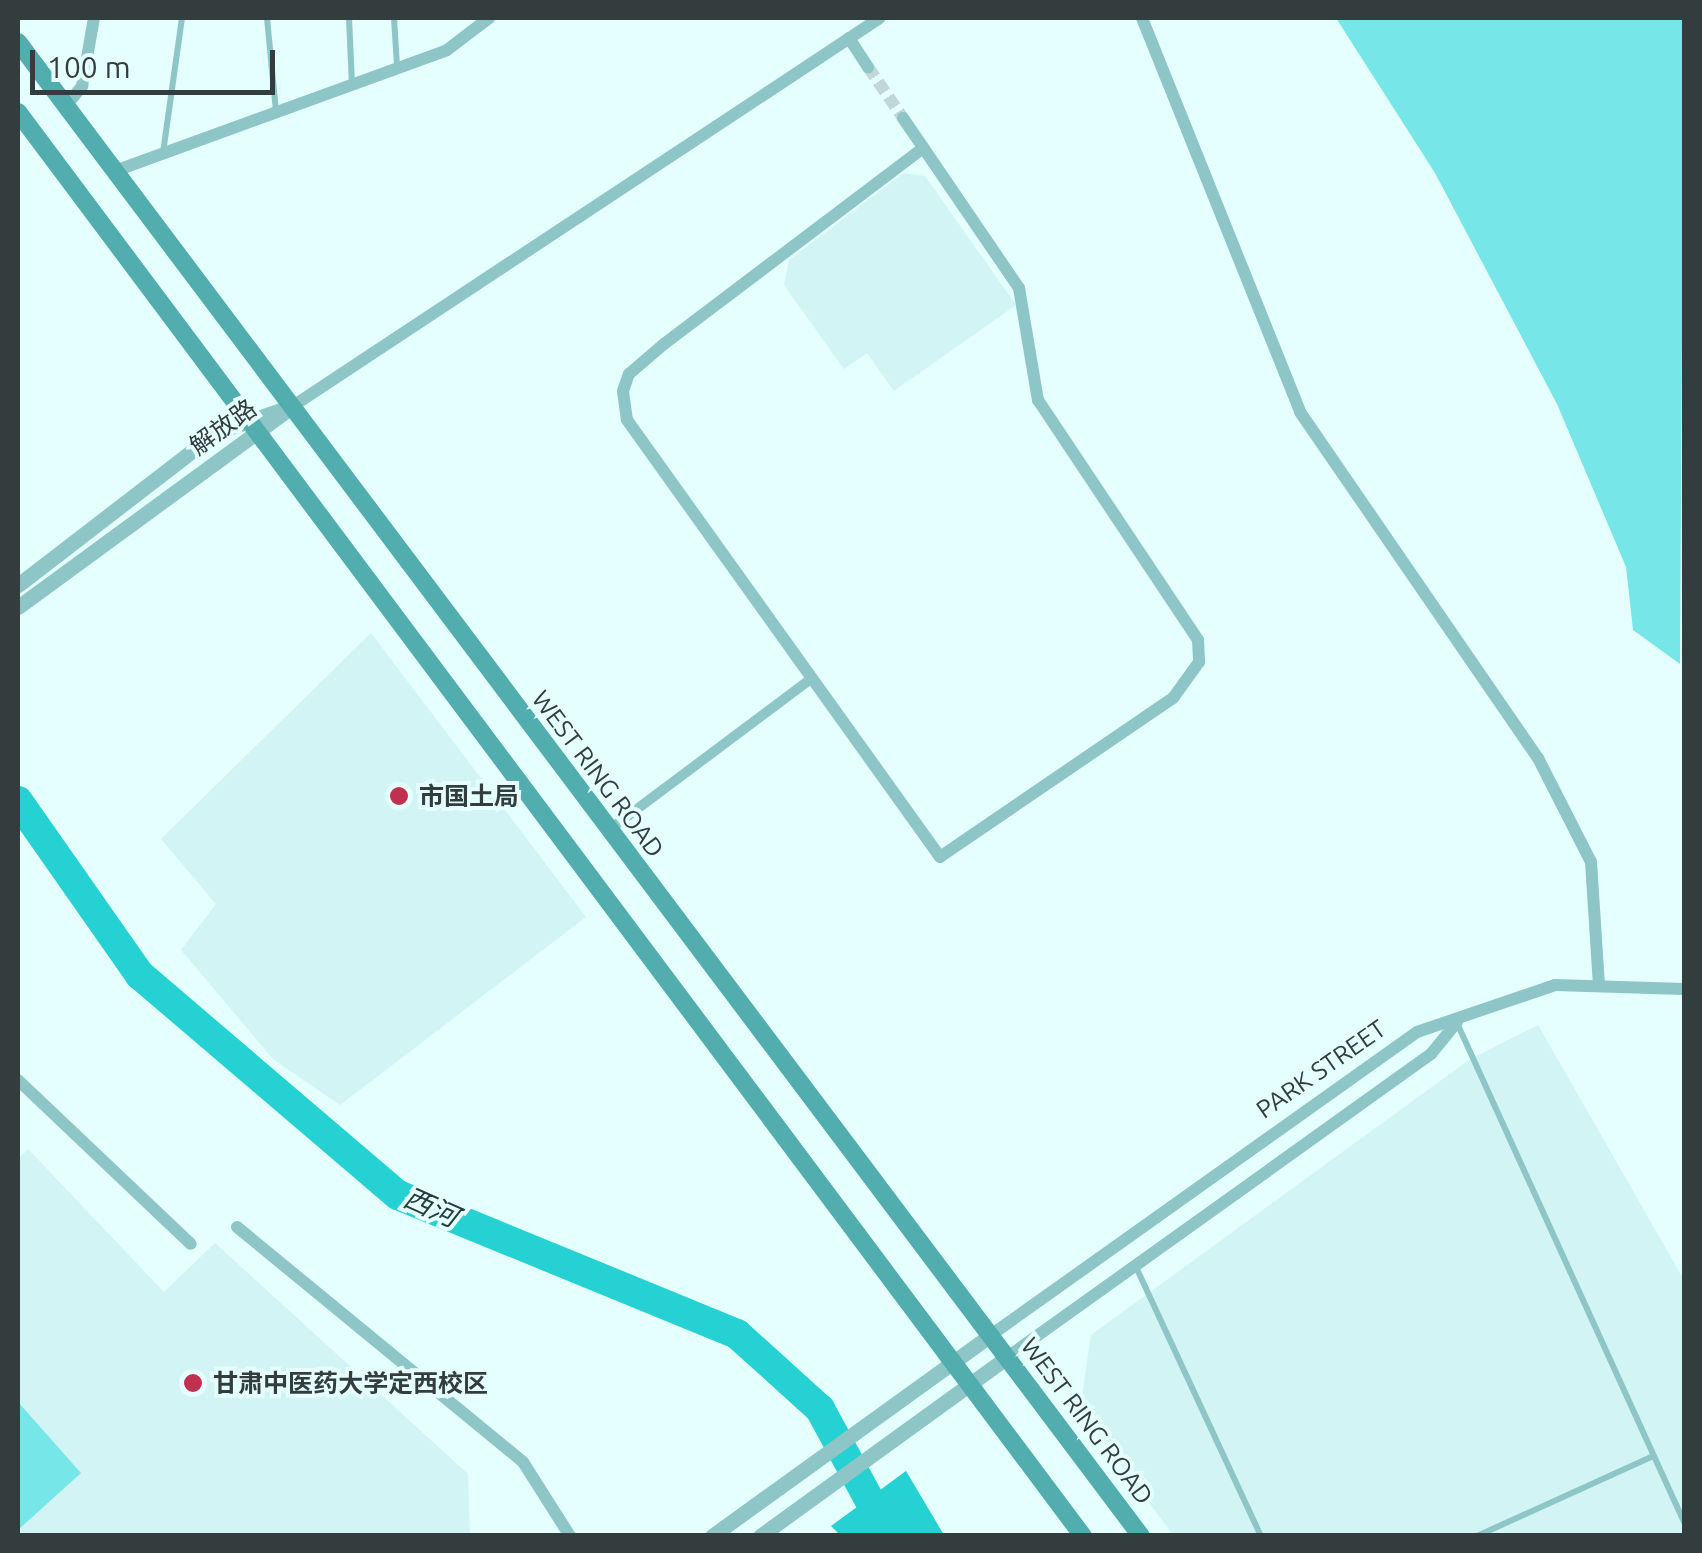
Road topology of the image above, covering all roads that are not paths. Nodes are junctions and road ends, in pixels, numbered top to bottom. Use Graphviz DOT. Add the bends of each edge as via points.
graph roads {
  1 [pos="94,18"];
  2 [pos="182,18"];
  3 [pos="267,18"];
  4 [pos="349,18"];
  5 [pos="394,18"];
  6 [pos="489,18"];
  7 [pos="880,18"];
  8 [pos="1142,18"];
  9 [pos="849,38"];
  10 [pos="18,42"];
  11 [pos="868,66"];
  12 [pos="397,68"];
  13 [pos="352,84"];
  14 [pos="66,106"];
  15 [pos="18,112"];
  16 [pos="276,112"];
  17 [pos="902,118"];
  18 [pos="923,148"];
  19 [pos="163,153"];
  20 [pos="115,171"];
  21 [pos="290,408"];
  22 [pos="254,426"];
  23 [pos="18,585"];
  24 [pos="18,607"];
  25 [pos="812,678"];
  26 [pos="609,830"];
  27 [pos="1599,985"];
  28 [pos="1684,989"];
  29 [pos="1457,1022"];
  30 [pos="18,1080"];
  31 [pos="237,1228"];
  32 [pos="191,1244"];
  33 [pos="1135,1266"];
  34 [pos="991,1335"];
  35 [pos="1008,1356"];
  36 [pos="954,1360"];
  37 [pos="970,1384"];
  38 [pos="1653,1456"];
  39 [pos="1684,1522"];
  40 [pos="570,1536"];
  41 [pos="712,1536"];
  42 [pos="760,1536"];
  43 [pos="1083,1536"];
  44 [pos="1141,1536"];
  45 [pos="1260,1536"];
  46 [pos="1477,1536"];
  1 -- 14 [label="street" via="82,86"];
  2 -- 19 [label="lane"];
  3 -- 16 [label="lane"];
  4 -- 13 [label="lane"];
  5 -- 12 [label="lane"];
  6 -- 12 [label="street" via="448,50"];
  7 -- 9 [label="street"];
  8 -- 27 [label="street" via="1300,412 1538,758 1591,862"];
  9 -- 11 [label="street"];
  9 -- 21 [label="street"];
  10 -- 14 [label="main road, WEST RING ROAD"];
  12 -- 13 [label="street"];
  13 -- 16 [label="street"];
  14 -- 20 [label="main road, WEST RING ROAD"];
  15 -- 22 [label="main road"];
  16 -- 19 [label="street"];
  17 -- 18 [label="street"];
  18 -- 25 [label="street" via="664,344 629,374 623,391 626,420"];
  18 -- 25 [label="street" via="1019,288 1038,400 1198,640 1198,662 1173,698 940,856"];
  19 -- 20 [label="street"];
  20 -- 21 [label="main road, WEST RING ROAD"];
  21 -- 22 [label="street, 解放路"];
  21 -- 26 [label="main road, WEST RING ROAD"];
  22 -- 23 [label="street, 解放路" via="217,432"];
  22 -- 24 [label="street, 解放路"];
  22 -- 36 [label="main road"];
  25 -- 26 [label="street"];
  26 -- 34 [label="main road, WEST RING ROAD"];
  27 -- 28 [label="street"];
  27 -- 29 [label="street" via="1555,985"];
  29 -- 33 [label="street, PARK STREET" via="1431,1054"];
  29 -- 34 [label="street, PARK STREET" via="1417,1032"];
  29 -- 38 [label="lane"];
  30 -- 32 [label="street"];
  31 -- 40 [label="street" via="524,1462"];
  33 -- 35 [label="street, PARK STREET"];
  33 -- 45 [label="lane"];
  34 -- 35 [label="main road, WEST RING ROAD"];
  34 -- 36 [label="street, PARK STREET"];
  35 -- 37 [label="street, PARK STREET"];
  35 -- 44 [label="main road, WEST RING ROAD"];
  36 -- 37 [label="main road"];
  36 -- 41 [label="street, PARK STREET"];
  37 -- 42 [label="street, PARK STREET"];
  37 -- 43 [label="main road"];
  38 -- 39 [label="lane"];
  38 -- 46 [label="lane"];
}
